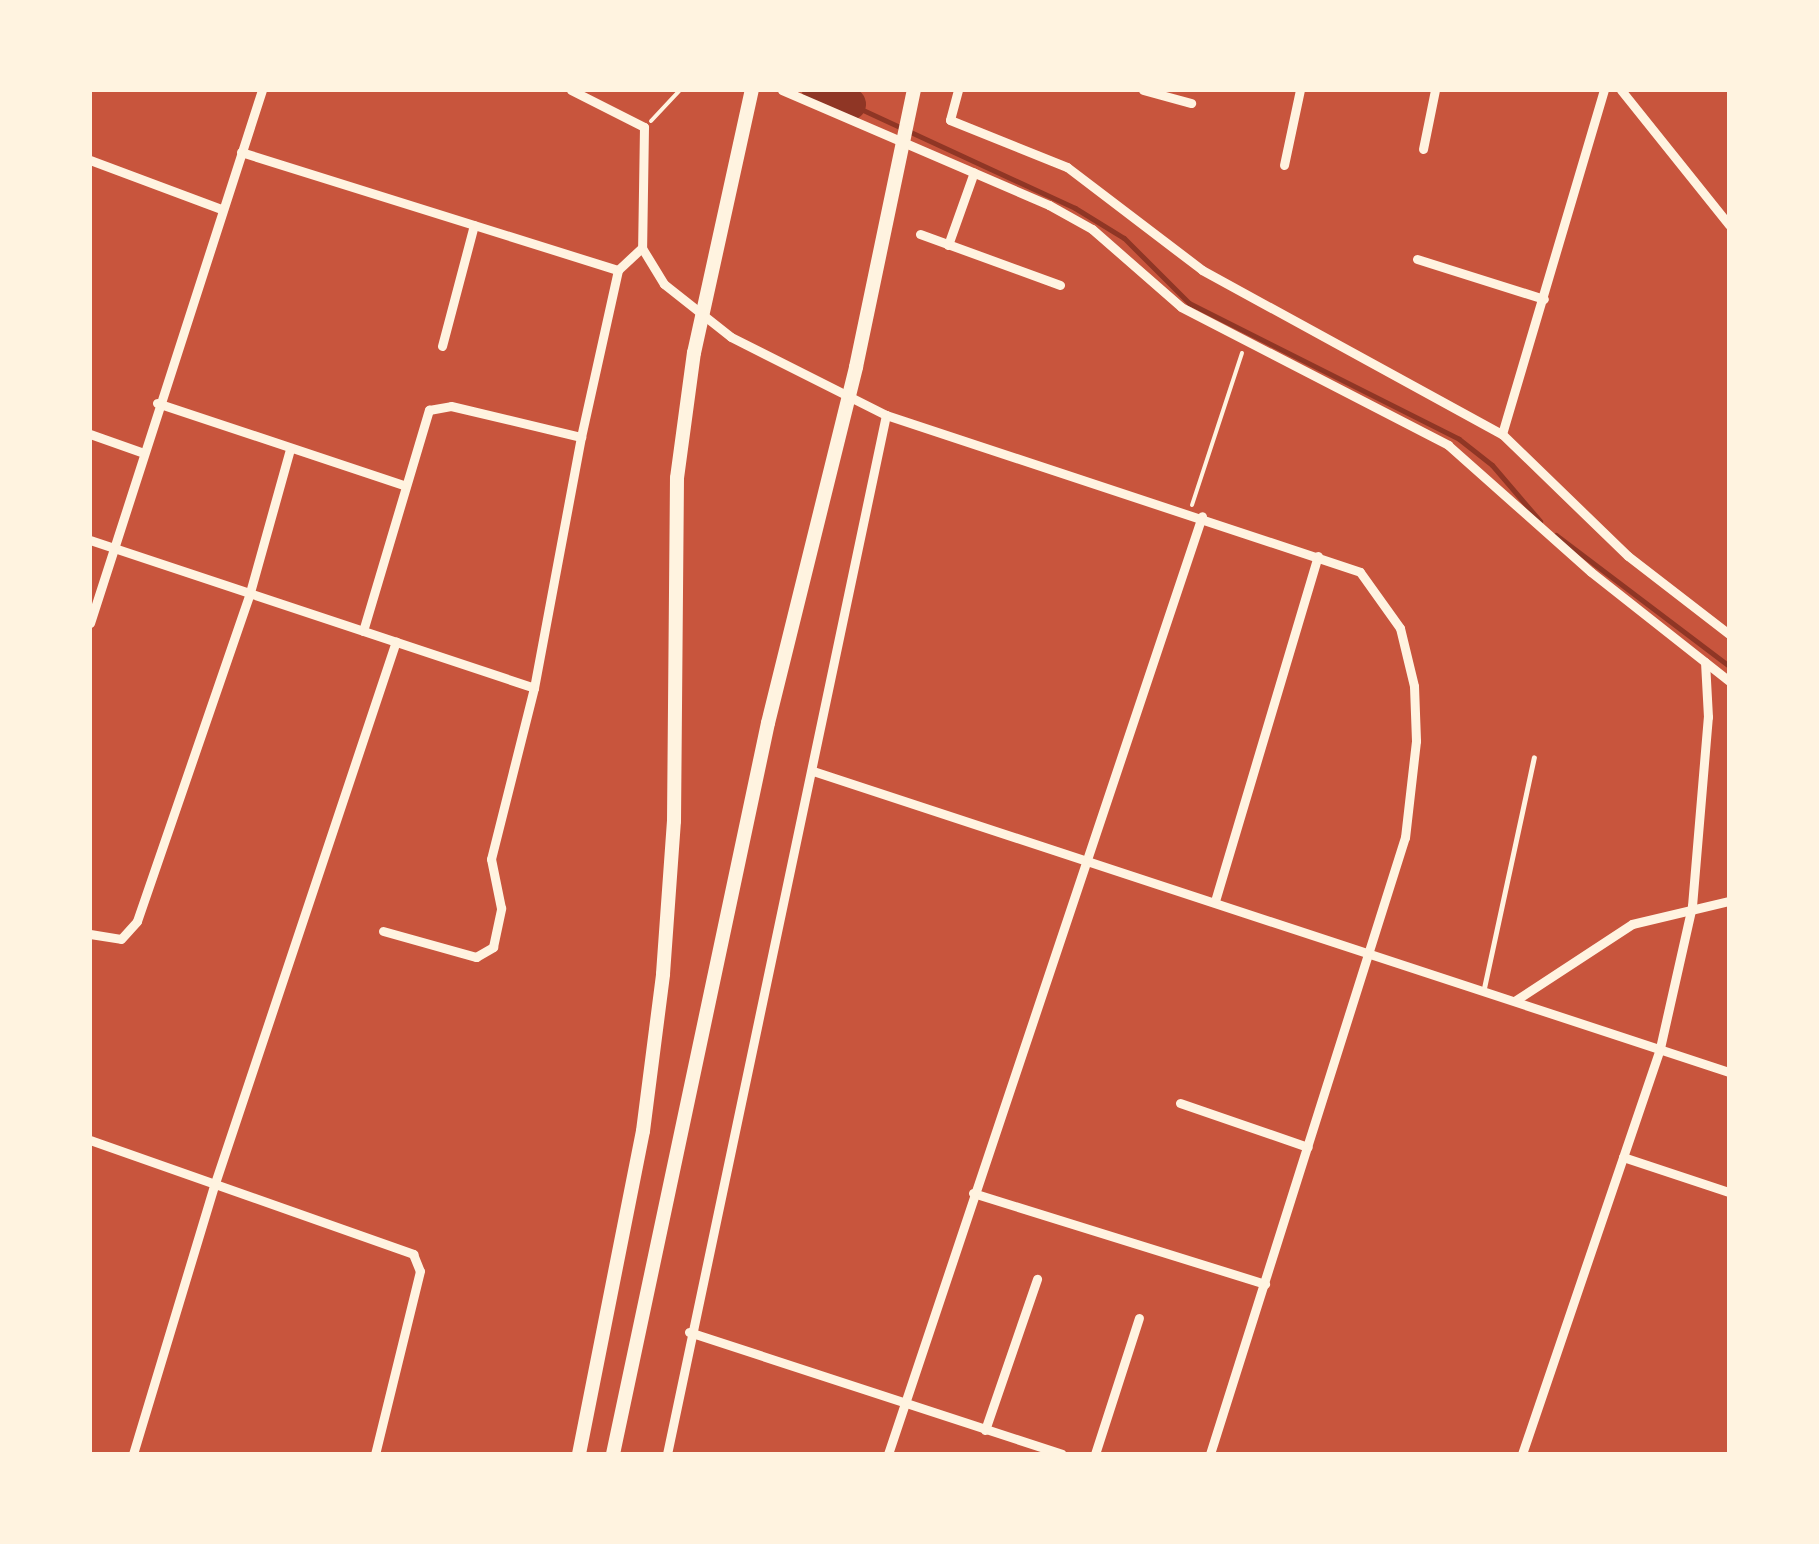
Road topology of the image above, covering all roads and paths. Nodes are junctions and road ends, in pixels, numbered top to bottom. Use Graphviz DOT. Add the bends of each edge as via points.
graph roads {
  1 [pos="262,90"];
  2 [pos="571,90"];
  3 [pos="680,90"];
  4 [pos="752,90"];
  5 [pos="782,90"];
  6 [pos="1144,90"];
  7 [pos="1300,90"];
  8 [pos="1435,90"];
  9 [pos="1604,90"];
  10 [pos="1621,90"];
  11 [pos="913,93"];
  12 [pos="955,95"];
  13 [pos="1190,103"];
  14 [pos="644,127"];
  15 [pos="1422,149"];
  16 [pos="241,152"];
  17 [pos="90,160"];
  18 [pos="1284,165"];
  19 [pos="974,172"];
  20 [pos="222,209"];
  21 [pos="474,225"];
  22 [pos="1729,226"];
  23 [pos="920,234"];
  24 [pos="948,245"];
  25 [pos="642,248"];
  26 [pos="1417,259"];
  27 [pos="618,270"];
  28 [pos="1060,284"];
  29 [pos="1544,299"];
  30 [pos="1246,344"];
  31 [pos="442,346"];
  32 [pos="157,403"];
  33 [pos="886,415"];
  34 [pos="90,434"];
  35 [pos="1502,434"];
  36 [pos="581,437"];
  37 [pos="290,449"];
  38 [pos="141,452"];
  39 [pos="406,486"];
  40 [pos="1190,512"];
  41 [pos="1202,516"];
  42 [pos="90,540"];
  43 [pos="114,548"];
  44 [pos="1318,556"];
  45 [pos="249,596"];
  46 [pos="90,623"];
  47 [pos="363,630"];
  48 [pos="1729,634"];
  49 [pos="396,642"];
  50 [pos="1705,662"];
  51 [pos="1729,681"];
  52 [pos="534,688"];
  53 [pos="1534,756"];
  54 [pos="813,770"];
  55 [pos="1086,863"];
  56 [pos="1215,901"];
  57 [pos="1729,901"];
  58 [pos="1692,906"];
  59 [pos="383,931"];
  60 [pos="90,934"];
  61 [pos="1370,953"];
  62 [pos="1484,988"];
  63 [pos="1516,1000"];
  64 [pos="1660,1048"];
  65 [pos="1729,1072"];
  66 [pos="1180,1103"];
  67 [pos="90,1140"];
  68 [pos="1308,1148"];
  69 [pos="1624,1158"];
  70 [pos="215,1183"];
  71 [pos="1729,1192"];
  72 [pos="973,1193"];
  73 [pos="1037,1279"];
  74 [pos="1264,1284"];
  75 [pos="1139,1318"];
  76 [pos="689,1332"];
  77 [pos="902,1403"];
  78 [pos="985,1430"];
  79 [pos="133,1454"];
  80 [pos="375,1454"];
  81 [pos="579,1454"];
  82 [pos="614,1454"];
  83 [pos="667,1454"];
  84 [pos="888,1454"];
  85 [pos="1062,1454"];
  86 [pos="1094,1454"];
  87 [pos="1210,1454"];
  88 [pos="1522,1454"];
  1 -- 16 [label="street"];
  2 -- 14 [label="street"];
  3 -- 14 [label="path"];
  4 -- 81 [label="main road" via="694,353 677,478 674,821 664,974 643,1131"];
  5 -- 19 [label="street"];
  6 -- 13 [label="street"];
  7 -- 18 [label="street"];
  8 -- 15 [label="street"];
  9 -- 29 [label="street"];
  10 -- 22 [label="street"];
  11 -- 82 [label="main road" via="856,367 764,741"];
  12 -- 35 [label="street" via="950,120 1067,167 1202,270"];
  14 -- 25 [label="street"];
  16 -- 20 [label="street"];
  16 -- 21 [label="street"];
  17 -- 20 [label="street"];
  19 -- 24 [label="street"];
  19 -- 30 [label="street" via="1092,229 1180,307"];
  20 -- 32 [label="street"];
  21 -- 27 [label="street"];
  21 -- 31 [label="street"];
  23 -- 24 [label="street"];
  24 -- 28 [label="street"];
  25 -- 27 [label="street"];
  25 -- 33 [label="street" via="664,284 732,337"];
  26 -- 29 [label="street"];
  27 -- 36 [label="street"];
  29 -- 35 [label="street"];
  30 -- 40 [label="path"];
  30 -- 50 [label="street" via="1386,410 1481,468 1591,572"];
  32 -- 37 [label="street"];
  32 -- 38 [label="street"];
  33 -- 40 [label="street"];
  33 -- 54 [label="street"];
  34 -- 38 [label="street"];
  35 -- 48 [label="street" via="1628,556"];
  36 -- 39 [label="street" via="451,406 423,417"];
  36 -- 52 [label="street"];
  37 -- 39 [label="street"];
  37 -- 45 [label="street"];
  38 -- 43 [label="street"];
  39 -- 47 [label="street"];
  40 -- 41 [label="street"];
  41 -- 44 [label="street"];
  41 -- 55 [label="street"];
  42 -- 43 [label="street"];
  43 -- 45 [label="street"];
  43 -- 46 [label="street"];
  44 -- 56 [label="street"];
  44 -- 61 [label="street" via="1360,572 1382,598 1400,628 1414,686 1414,788"];
  45 -- 47 [label="street"];
  45 -- 60 [label="street" via="133,930 113,940"];
  47 -- 49 [label="street"];
  49 -- 52 [label="street"];
  49 -- 70 [label="street"];
  50 -- 51 [label="street"];
  50 -- 58 [label="street" via="1708,716"];
  52 -- 59 [label="street" via="491,859 501,908 494,948 476,957"];
  53 -- 62 [label="lane"];
  54 -- 55 [label="street"];
  54 -- 76 [label="street"];
  55 -- 56 [label="street"];
  55 -- 72 [label="street"];
  56 -- 61 [label="street"];
  57 -- 58 [label="street"];
  58 -- 63 [label="street" via="1632,924"];
  58 -- 64 [label="street"];
  61 -- 62 [label="street"];
  61 -- 68 [label="street"];
  62 -- 63 [label="street"];
  63 -- 64 [label="street"];
  64 -- 65 [label="street"];
  64 -- 69 [label="street"];
  66 -- 68 [label="street"];
  67 -- 70 [label="street"];
  68 -- 74 [label="street"];
  69 -- 71 [label="street"];
  69 -- 88 [label="street"];
  70 -- 79 [label="street"];
  70 -- 80 [label="street" via="404,1250 420,1271"];
  72 -- 74 [label="street"];
  72 -- 77 [label="street"];
  73 -- 78 [label="street"];
  74 -- 87 [label="street"];
  75 -- 86 [label="street"];
  76 -- 77 [label="street"];
  76 -- 83 [label="street"];
  77 -- 78 [label="street"];
  77 -- 84 [label="street"];
  78 -- 85 [label="street"];
}
